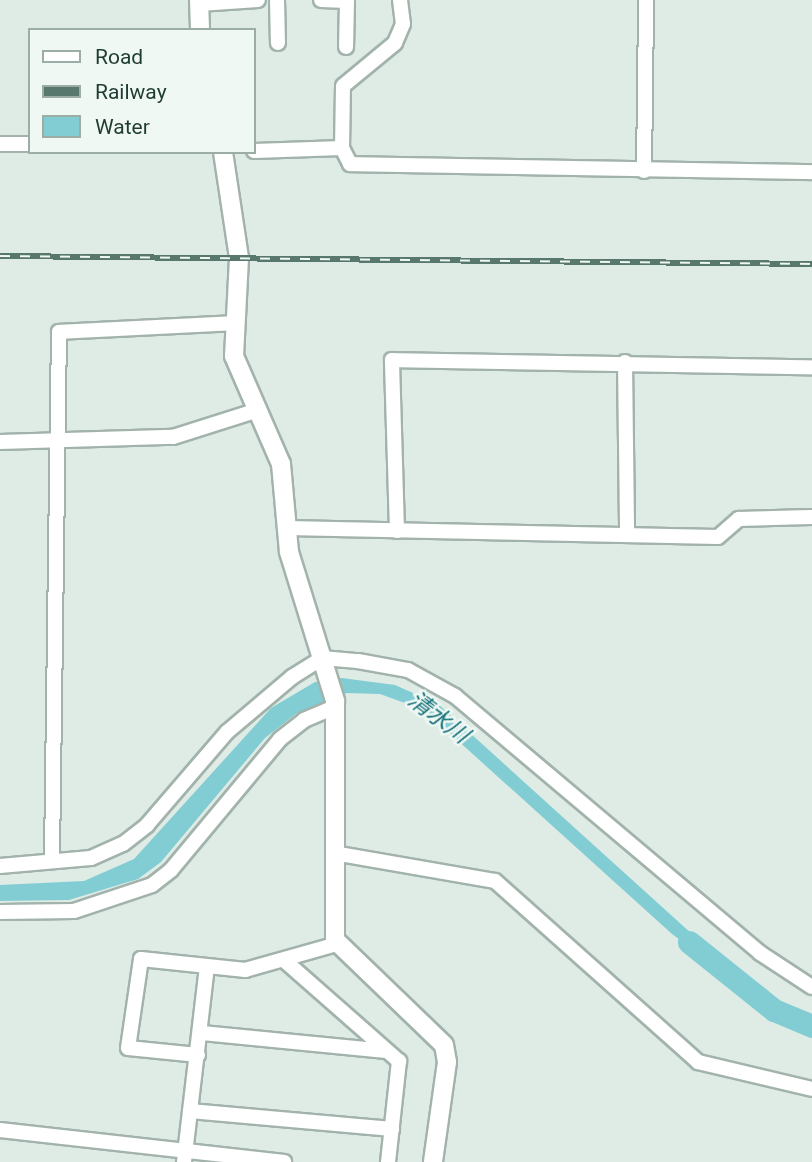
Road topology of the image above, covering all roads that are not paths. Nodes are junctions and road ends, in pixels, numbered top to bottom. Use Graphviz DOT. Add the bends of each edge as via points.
graph roads {
  1 [pos="258,0"];
  2 [pos="277,0"];
  3 [pos="321,0"];
  4 [pos="400,0"];
  5 [pos="646,0"];
  6 [pos="199,2"];
  7 [pos="200,28"];
  8 [pos="278,44"];
  9 [pos="346,47"];
  10 [pos="0,144"];
  11 [pos="28,144"];
  12 [pos="342,148"];
  13 [pos="256,151"];
  14 [pos="223,154"];
  15 [pos="644,171"];
  16 [pos="812,172"];
  17 [pos="235,323"];
  18 [pos="625,362"];
  19 [pos="812,367"];
  20 [pos="256,411"];
  21 [pos="0,442"];
  22 [pos="59,443"];
  23 [pos="812,517"];
  24 [pos="287,528"];
  25 [pos="397,531"];
  26 [pos="627,534"];
  27 [pos="323,663"];
  28 [pos="335,704"];
  29 [pos="334,853"];
  30 [pos="52,857"];
  31 [pos="0,866"];
  32 [pos="0,912"];
  33 [pos="337,944"];
  34 [pos="285,961"];
  35 [pos="207,967"];
  36 [pos="812,987"];
  37 [pos="202,1032"];
  38 [pos="386,1051"];
  39 [pos="198,1055"];
  40 [pos="812,1089"];
  41 [pos="190,1111"];
  42 [pos="392,1129"];
  43 [pos="0,1130"];
  44 [pos="184,1155"];
  45 [pos="284,1162"];
  46 [pos="388,1162"];
  47 [pos="433,1162"];
  1 -- 6 [label="street"];
  2 -- 8 [label="street"];
  3 -- 9 [label="street" via="347,1"];
  4 -- 12 [label="street" via="402,24 395,43 343,86"];
  5 -- 15 [label="street"];
  6 -- 7 [label="street"];
  10 -- 11 [label="street"];
  12 -- 13 [label="street"];
  12 -- 15 [label="street" via="350,164"];
  14 -- 17 [label="street" via="239,258"];
  15 -- 16 [label="street"];
  17 -- 20 [label="street" via="234,356"];
  17 -- 22 [label="street" via="59,332"];
  18 -- 19 [label="street"];
  18 -- 25 [label="street" via="392,360"];
  18 -- 26 [label="street"];
  20 -- 22 [label="street" via="192,434"];
  20 -- 24 [label="street" via="281,464"];
  21 -- 22 [label="street"];
  22 -- 30 [label="street"];
  23 -- 26 [label="street" via="739,519 718,537"];
  24 -- 25 [label="street"];
  24 -- 27 [label="street" via="294,572"];
  25 -- 26 [label="street"];
  27 -- 28 [label="street"];
  27 -- 30 [label="street" via="227,732 154,817 123,844 92,858"];
  27 -- 36 [label="street" via="408,670 455,696 760,953"];
  28 -- 29 [label="street"];
  28 -- 32 [label="street" via="280,739 171,870 152,884 75,911"];
  29 -- 33 [label="street"];
  29 -- 40 [label="street" via="495,881 698,1062"];
  30 -- 31 [label="street"];
  33 -- 34 [label="street"];
  33 -- 47 [label="street" via="444,1045 447,1062"];
  34 -- 35 [label="street" via="245,970"];
  34 -- 38 [label="street"];
  35 -- 37 [label="street"];
  35 -- 39 [label="street" via="141,959 128,1048"];
  37 -- 38 [label="street"];
  37 -- 39 [label="street"];
  38 -- 42 [label="street" via="399,1061"];
  39 -- 41 [label="street"];
  41 -- 42 [label="street"];
  41 -- 44 [label="street"];
  42 -- 46 [label="street"];
  43 -- 44 [label="street"];
  44 -- 45 [label="street"];
}
